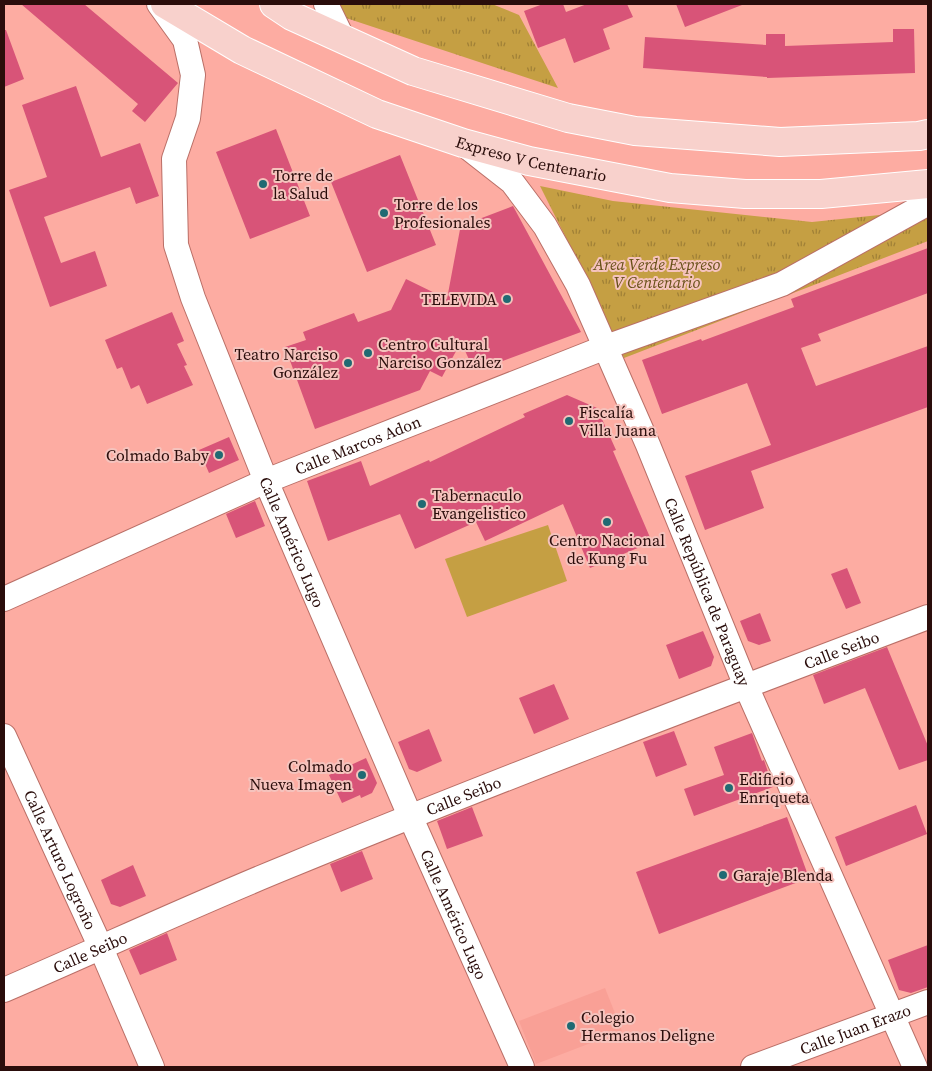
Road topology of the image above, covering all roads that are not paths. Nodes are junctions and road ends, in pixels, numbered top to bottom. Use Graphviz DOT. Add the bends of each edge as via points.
graph roads {
  1 [pos="159,4"];
  2 [pos="165,4"];
  3 [pos="274,4"];
  4 [pos="326,4"];
  5 [pos="343,39"];
  6 [pos="928,134"];
  7 [pos="462,143"];
  8 [pos="928,184"];
  9 [pos="928,202"];
  10 [pos="606,347"];
  11 [pos="266,481"];
  12 [pos="4,599"];
  13 [pos="928,617"];
  14 [pos="746,686"];
  15 [pos="4,736"];
  16 [pos="410,816"];
  17 [pos="101,948"];
  18 [pos="4,990"];
  19 [pos="928,1002"];
  20 [pos="892,1015"];
  21 [pos="152,1067"];
  22 [pos="522,1067"];
  23 [pos="752,1067"];
  24 [pos="915,1067"];
  1 -- 11 [label="street, Calle Américo Lugo" via="186,40 193,75 188,118 174,159 176,245 193,298"];
  2 -- 7 [label="main road, Expreso V Centenario" via="242,50 377,114"];
  3 -- 5 [label="main road" via="292,16"];
  4 -- 5 [label="street"];
  5 -- 6 [label="main road" via="413,71 568,118 635,131 780,142"];
  7 -- 8 [label="main road, Expreso V Centenario" via="529,161 670,188 745,194 821,194"];
  7 -- 10 [label="street, Calle República de Paraguay" via="512,182 545,226 578,285"];
  9 -- 10 [label="street" via="782,284"];
  10 -- 11 [label="street, Calle Marcos Adon"];
  10 -- 14 [label="street, Calle República de Paraguay"];
  11 -- 12 [label="street, Calle Marcos Adon"];
  11 -- 16 [label="street, Calle Américo Lugo"];
  13 -- 14 [label="street, Calle Seibo"];
  14 -- 16 [label="street, Calle Seibo"];
  14 -- 20 [label="street, Calle República de Paraguay"];
  15 -- 17 [label="street, Calle Arturo Logroño"];
  16 -- 17 [label="street, Calle Seibo"];
  16 -- 22 [label="street, Calle Américo Lugo"];
  17 -- 18 [label="street, Calle Seibo"];
  17 -- 21 [label="street, Calle Arturo Logroño"];
  19 -- 20 [label="street, Calle Juan Erazo"];
  20 -- 23 [label="street, Calle Juan Erazo"];
  20 -- 24 [label="street, Calle República de Paraguay"];
}
